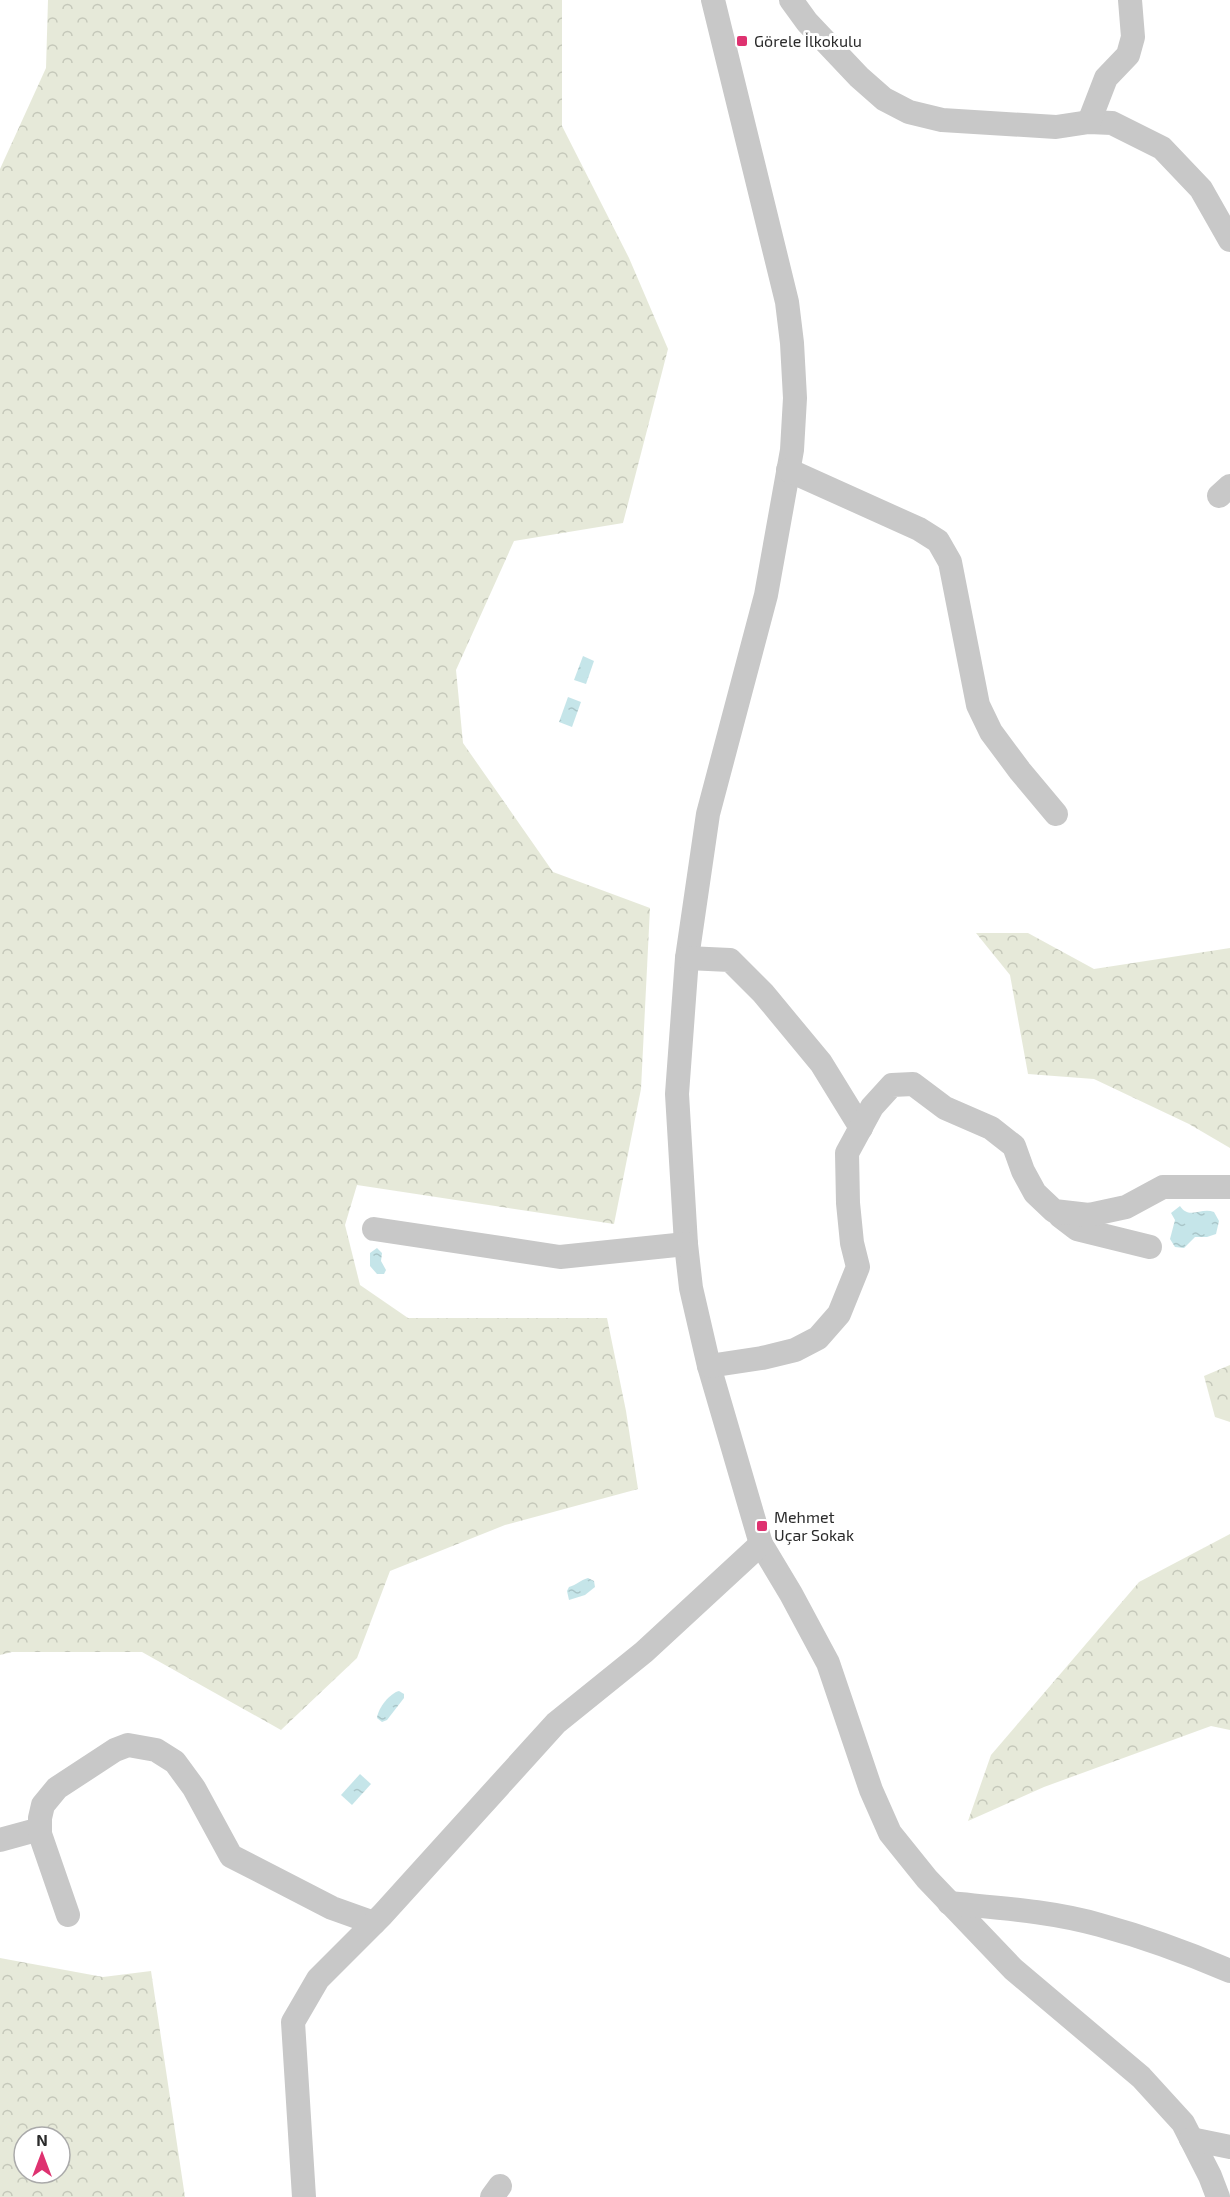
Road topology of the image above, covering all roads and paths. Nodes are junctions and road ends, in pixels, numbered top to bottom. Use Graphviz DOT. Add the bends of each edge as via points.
graph roads {
  1 [pos="713,0"];
  2 [pos="791,0"];
  3 [pos="1130,0"];
  4 [pos="1089,122"];
  5 [pos="1230,240"];
  6 [pos="788,470"];
  7 [pos="1056,814"];
  8 [pos="687,958"];
  9 [pos="861,1128"];
  10 [pos="1230,1187"];
  11 [pos="1054,1210"];
  12 [pos="374,1229"];
  13 [pos="686,1244"];
  14 [pos="1150,1246"];
  15 [pos="709,1366"];
  16 [pos="761,1544"];
  17 [pos="40,1829"];
  18 [pos="0,1840"];
  19 [pos="949,1903"];
  20 [pos="68,1915"];
  21 [pos="374,1923"];
  22 [pos="1230,1971"];
  23 [pos="1191,2139"];
  24 [pos="1230,2147"];
  25 [pos="304,2197"];
  26 [pos="1218,2197"];
  1 -- 6 [label="street" via="787,302 795,398"];
  2 -- 4 [label="street" via="859,76 884,99 909,112 942,120 1056,127"];
  3 -- 4 [label="street" via="1133,37 1128,56 1106,78"];
  4 -- 5 [label="street" via="1112,123 1162,148 1201,189"];
  6 -- 7 [label="street" via="938,541 950,562 978,705 991,732"];
  6 -- 8 [label="street" via="766,595 708,814"];
  8 -- 9 [label="street" via="730,960 821,1063"];
  8 -- 13 [label="street" via="677,1094"];
  9 -- 11 [label="street" via="872,1107 892,1085 912,1084 945,1108 991,1128 1014,1146 1035,1193"];
  9 -- 15 [label="street" via="847,1152 848,1203 858,1267 839,1314 818,1338 795,1350"];
  10 -- 11 [label="street" via="1163,1186 1126,1207 1089,1215"];
  11 -- 14 [label="street" via="1077,1229"];
  12 -- 13 [label="street" via="560,1257"];
  13 -- 15 [label="street" via="691,1288"];
  15 -- 16 [label="street"];
  16 -- 19 [label="street" via="828,1663 871,1790 890,1833"];
  16 -- 21 [label="street" via="644,1652 556,1723"];
  17 -- 18 [label="street"];
  17 -- 20 [label="street"];
  17 -- 21 [label="street" via="43,1805 57,1788 128,1745 156,1750 175,1762 194,1788 231,1856 332,1908"];
  19 -- 22 [label="street" via="1098,1924 1187,1952"];
  19 -- 23 [label="street" via="1013,1969 1141,2077 1183,2123"];
  21 -- 25 [label="street" via="318,1979 293,2022"];
  23 -- 24 [label="street"];
  23 -- 26 [label="street"];
}
